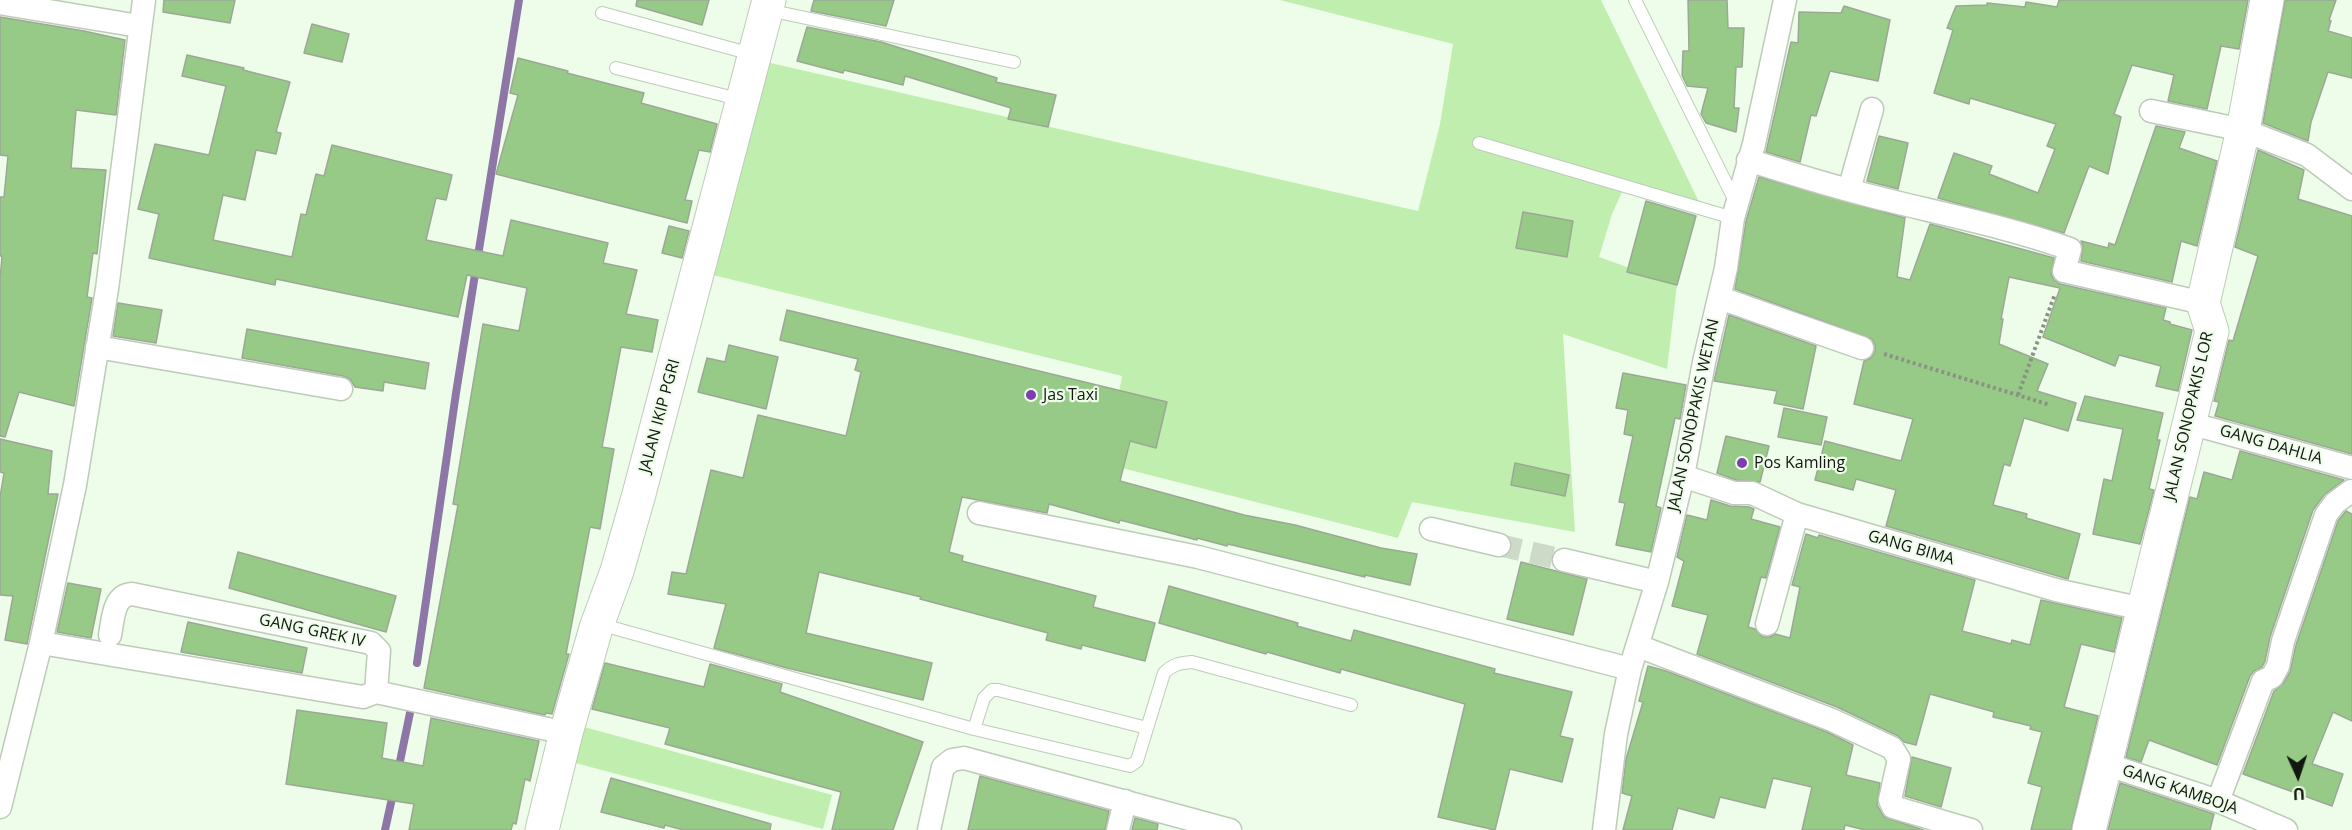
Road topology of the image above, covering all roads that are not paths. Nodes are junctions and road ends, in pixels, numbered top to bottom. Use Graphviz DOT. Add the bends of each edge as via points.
graph roads {
  1 [pos="144,0"];
  2 [pos="1635,0"];
  3 [pos="1785,0"];
  4 [pos="2267,0"];
  5 [pos="0,3"];
  6 [pos="768,5"];
  7 [pos="602,13"];
  8 [pos="139,26"];
  9 [pos="756,55"];
  10 [pos="1014,62"];
  11 [pos="616,68"];
  12 [pos="743,101"];
  13 [pos="1872,109"];
  14 [pos="2151,111"];
  15 [pos="2243,130"];
  16 [pos="1479,143"];
  17 [pos="1748,160"];
  18 [pos="2352,189"];
  19 [pos="1849,190"];
  20 [pos="1735,211"];
  21 [pos="1720,298"];
  22 [pos="2203,303"];
  23 [pos="98,347"];
  24 [pos="1862,348"];
  25 [pos="341,389"];
  26 [pos="2189,423"];
  27 [pos="2352,468"];
  28 [pos="1683,476"];
  29 [pos="2352,487"];
  30 [pos="979,513"];
  31 [pos="1797,514"];
  32 [pos="1431,529"];
  33 [pos="1499,545"];
  34 [pos="1564,560"];
  35 [pos="1657,582"];
  36 [pos="2143,609"];
  37 [pos="1767,624"];
  38 [pos="596,628"];
  39 [pos="110,635"];
  40 [pos="41,643"];
  41 [pos="1638,646"];
  42 [pos="1630,669"];
  43 [pos="376,692"];
  44 [pos="1352,705"];
  45 [pos="1147,728"];
  46 [pos="974,729"];
  47 [pos="566,733"];
  48 [pos="2105,764"];
  49 [pos="1125,801"];
  50 [pos="2218,801"];
  51 [pos="0,807"];
  52 [pos="542,830"];
  53 [pos="929,830"];
  54 [pos="1118,830"];
  55 [pos="1230,830"];
  56 [pos="1604,830"];
  57 [pos="1971,830"];
  58 [pos="2089,830"];
  59 [pos="2286,830"];
  1 -- 8 [label="street"];
  2 -- 20 [label="lane"];
  3 -- 17 [label="street, JALAN SONOPAKIS WETAN"];
  4 -- 15 [label="street"];
  5 -- 8 [label="street"];
  6 -- 9 [label="street, JALAN IKIP PGRI"];
  6 -- 10 [label="lane"];
  7 -- 9 [label="lane"];
  8 -- 23 [label="street"];
  9 -- 12 [label="street, JALAN IKIP PGRI"];
  11 -- 12 [label="lane"];
  12 -- 38 [label="street, JALAN IKIP PGRI" via="639,495"];
  13 -- 19 [label="street"];
  14 -- 15 [label="street"];
  15 -- 18 [label="street" via="2307,155"];
  15 -- 22 [label="street"];
  16 -- 20 [label="lane"];
  17 -- 19 [label="street"];
  17 -- 20 [label="street, JALAN SONOPAKIS WETAN"];
  19 -- 22 [label="street" via="1998,226 2070,249 2064,271"];
  20 -- 21 [label="street, JALAN SONOPAKIS WETAN"];
  21 -- 24 [label="street"];
  21 -- 28 [label="street, JALAN SONOPAKIS WETAN"];
  22 -- 26 [label="street, JALAN SONOPAKIS LOR" via="2212,331"];
  23 -- 25 [label="street"];
  23 -- 40 [label="street" via="75,485"];
  26 -- 27 [label="street, GANG DAHLIA"];
  26 -- 36 [label="street, JALAN SONOPAKIS LOR"];
  28 -- 31 [label="street, GANG BIMA" via="1734,493 1761,496"];
  28 -- 35 [label="street, JALAN SONOPAKIS WETAN"];
  29 -- 50 [label="street" via="2326,514 2278,666 2272,677 2263,681"];
  30 -- 42 [label="street" via="1198,556"];
  31 -- 36 [label="street, GANG BIMA" via="2056,590"];
  31 -- 37 [label="street"];
  32 -- 33 [label="street"];
  34 -- 35 [label="street"];
  35 -- 41 [label="street, JALAN SONOPAKIS WETAN"];
  36 -- 48 [label="street, JALAN SONOPAKIS LOR"];
  38 -- 46 [label="lane" via="610,627"];
  38 -- 47 [label="street, JALAN IKIP PGRI"];
  39 -- 43 [label="street, GANG GREK IV" via="117,602 132,594 372,643 379,651"];
  40 -- 43 [label="street" via="363,697"];
  40 -- 51 [label="street"];
  41 -- 42 [label="street, JALAN SONOPAKIS WETAN"];
  41 -- 57 [label="street" via="1832,720 1892,748 1899,755 1890,800 1893,807"];
  42 -- 56 [label="street, JALAN SONOPAKIS WETAN" via="1616,734"];
  43 -- 47 [label="street"];
  44 -- 45 [label="lane" via="1192,662 1180,663 1164,673"];
  45 -- 46 [label="lane" via="992,690 984,698"];
  45 -- 46 [label="lane" via="1137,761 1127,767"];
  47 -- 52 [label="street, JALAN IKIP PGRI"];
  48 -- 50 [label="street, GANG KAMBOJA"];
  48 -- 58 [label="street, JALAN SONOPAKIS LOR"];
  49 -- 53 [label="street" via="964,758 943,767"];
  49 -- 54 [label="street"];
  49 -- 55 [label="street"];
  50 -- 59 [label="street, GANG KAMBOJA"];
}
